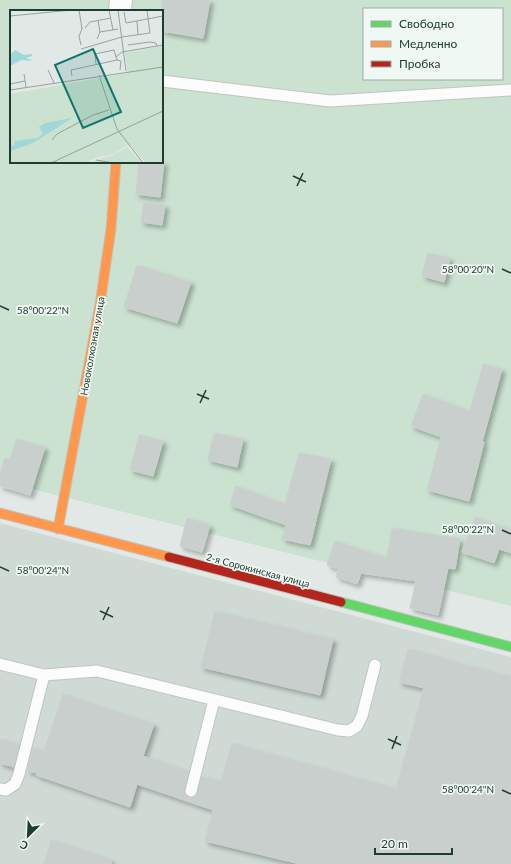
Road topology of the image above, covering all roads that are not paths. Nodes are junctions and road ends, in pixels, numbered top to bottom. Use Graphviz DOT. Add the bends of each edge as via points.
graph roads {
  1 [pos="121,0"];
  2 [pos="120,10"];
  3 [pos="163,81"];
  4 [pos="511,90"];
  5 [pos="116,163"];
  6 [pos="0,513"];
  7 [pos="58,529"];
  8 [pos="511,647"];
  9 [pos="0,664"];
  10 [pos="375,665"];
  11 [pos="44,675"];
  12 [pos="214,700"];
  13 [pos="0,789"];
  14 [pos="191,791"];
  1 -- 2 [label="street"];
  3 -- 4 [label="lane" via="330,101"];
  5 -- 7 [label="street, Новоколхозная улица" via="104,276 88,376"];
  6 -- 7 [label="street, 2-я Сорокинская улица"];
  7 -- 8 [label="street, 2-я Сорокинская улица"];
  9 -- 11 [label="lane"];
  10 -- 12 [label="lane" via="362,716 357,726 349,731"];
  11 -- 12 [label="lane" via="96,671"];
  11 -- 13 [label="lane" via="19,774 15,784 6,790"];
  12 -- 14 [label="lane"];
}
